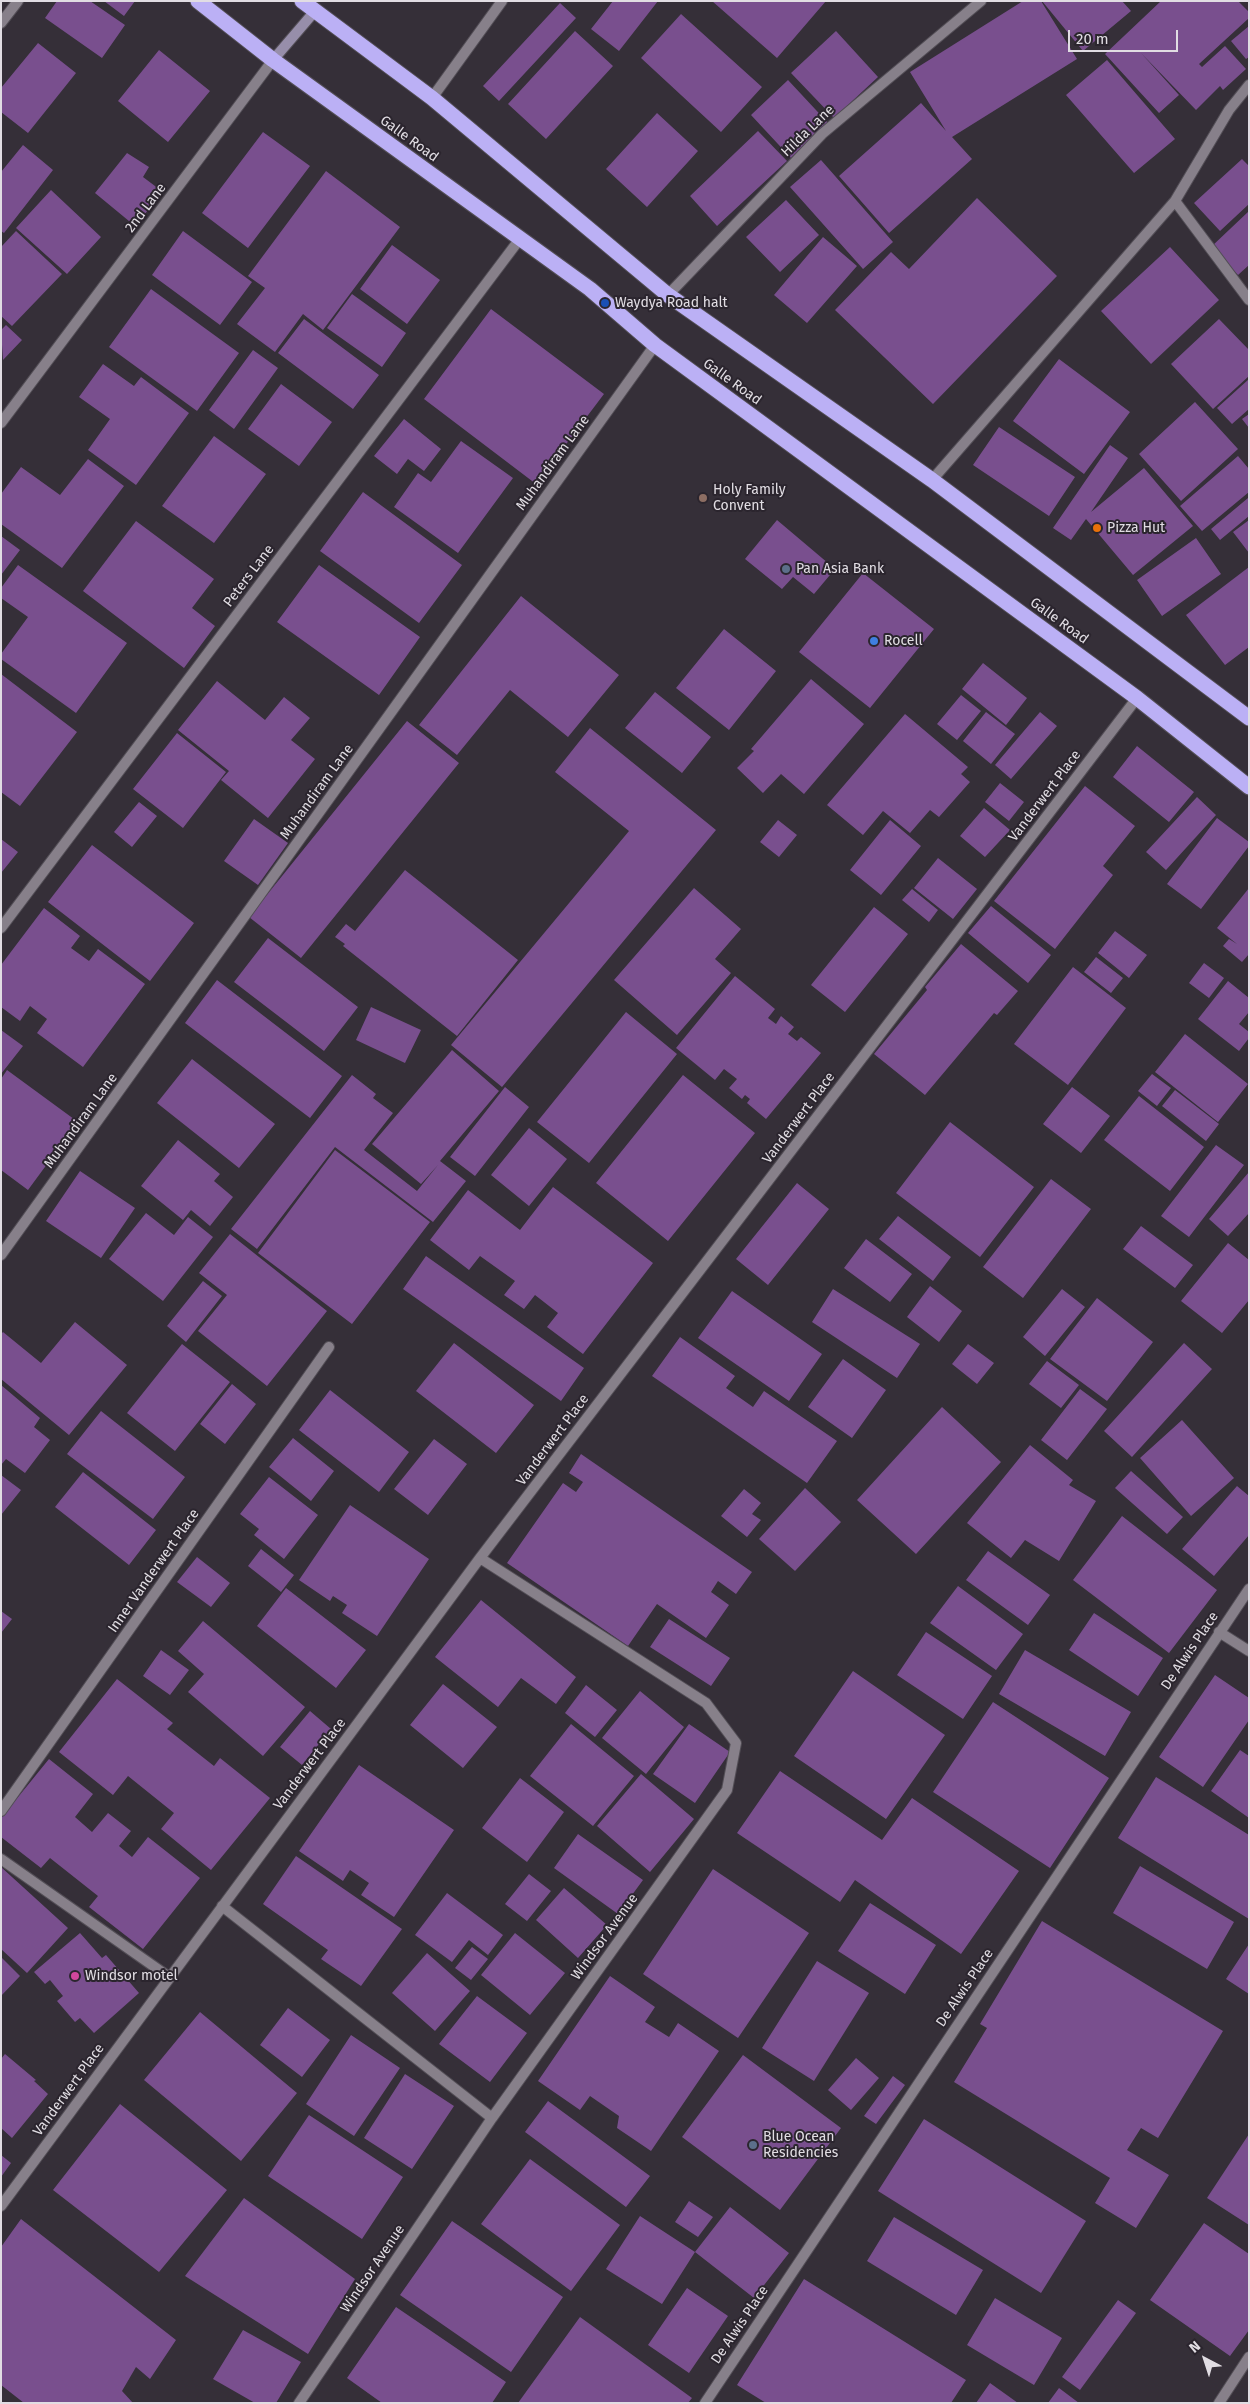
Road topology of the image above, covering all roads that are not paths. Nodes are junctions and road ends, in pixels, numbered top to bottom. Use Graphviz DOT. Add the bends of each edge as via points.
graph roads {
  1 [pos="18,1"];
  2 [pos="198,1"];
  3 [pos="302,1"];
  4 [pos="502,1"];
  5 [pos="980,1"];
  6 [pos="316,11"];
  7 [pos="1,23"];
  8 [pos="273,60"];
  9 [pos="1249,85"];
  10 [pos="432,98"];
  11 [pos="1175,201"];
  12 [pos="519,240"];
  13 [pos="668,295"];
  14 [pos="1249,300"];
  15 [pos="655,345"];
  16 [pos="1,423"];
  17 [pos="932,480"];
  18 [pos="1137,698"];
  19 [pos="1249,718"];
  20 [pos="1249,787"];
  21 [pos="1,928"];
  22 [pos="1,1255"];
  23 [pos="329,1347"];
  24 [pos="480,1558"];
  25 [pos="1249,1589"];
  26 [pos="1219,1632"];
  27 [pos="1249,1651"];
  28 [pos="1,1811"];
  29 [pos="1,1859"];
  30 [pos="222,1906"];
  31 [pos="169,1977"];
  32 [pos="492,2118"];
  33 [pos="1,2206"];
  34 [pos="1249,2357"];
  35 [pos="299,2403"];
  36 [pos="705,2403"];
  37 [pos="1219,2403"];
  1 -- 7 [label="street"];
  2 -- 8 [label="highway, Galle Road"];
  3 -- 6 [label="highway"];
  4 -- 10 [label="street"];
  5 -- 13 [label="street, Hilda Lane" via="822,134"];
  6 -- 8 [label="street, 2nd Lane"];
  6 -- 10 [label="highway"];
  8 -- 12 [label="highway, Galle Road"];
  8 -- 16 [label="street, 2nd Lane"];
  9 -- 11 [label="street" via="1229,110"];
  10 -- 13 [label="highway"];
  11 -- 14 [label="street"];
  11 -- 17 [label="street"];
  12 -- 15 [label="highway, Galle Road" via="590,289"];
  12 -- 21 [label="street, Peters Lane"];
  13 -- 17 [label="highway"];
  15 -- 18 [label="highway, Galle Road"];
  15 -- 22 [label="street, Muhandiram Lane"];
  17 -- 19 [label="highway"];
  18 -- 20 [label="highway, Galle Road"];
  18 -- 24 [label="street, Vanderwert Place"];
  23 -- 28 [label="street, Inner Vanderwert Place"];
  24 -- 30 [label="street, Vanderwert Place"];
  24 -- 32 [label="street, Windsor Avenue" via="706,1703 736,1743 727,1790"];
  25 -- 26 [label="street, De Alwis Place"];
  26 -- 27 [label="street"];
  26 -- 36 [label="street, De Alwis Place"];
  29 -- 31 [label="street"];
  30 -- 31 [label="street, Vanderwert Place"];
  30 -- 32 [label="street"];
  31 -- 33 [label="street, Vanderwert Place"];
  32 -- 35 [label="street, Windsor Avenue"];
  34 -- 37 [label="street"];
}
